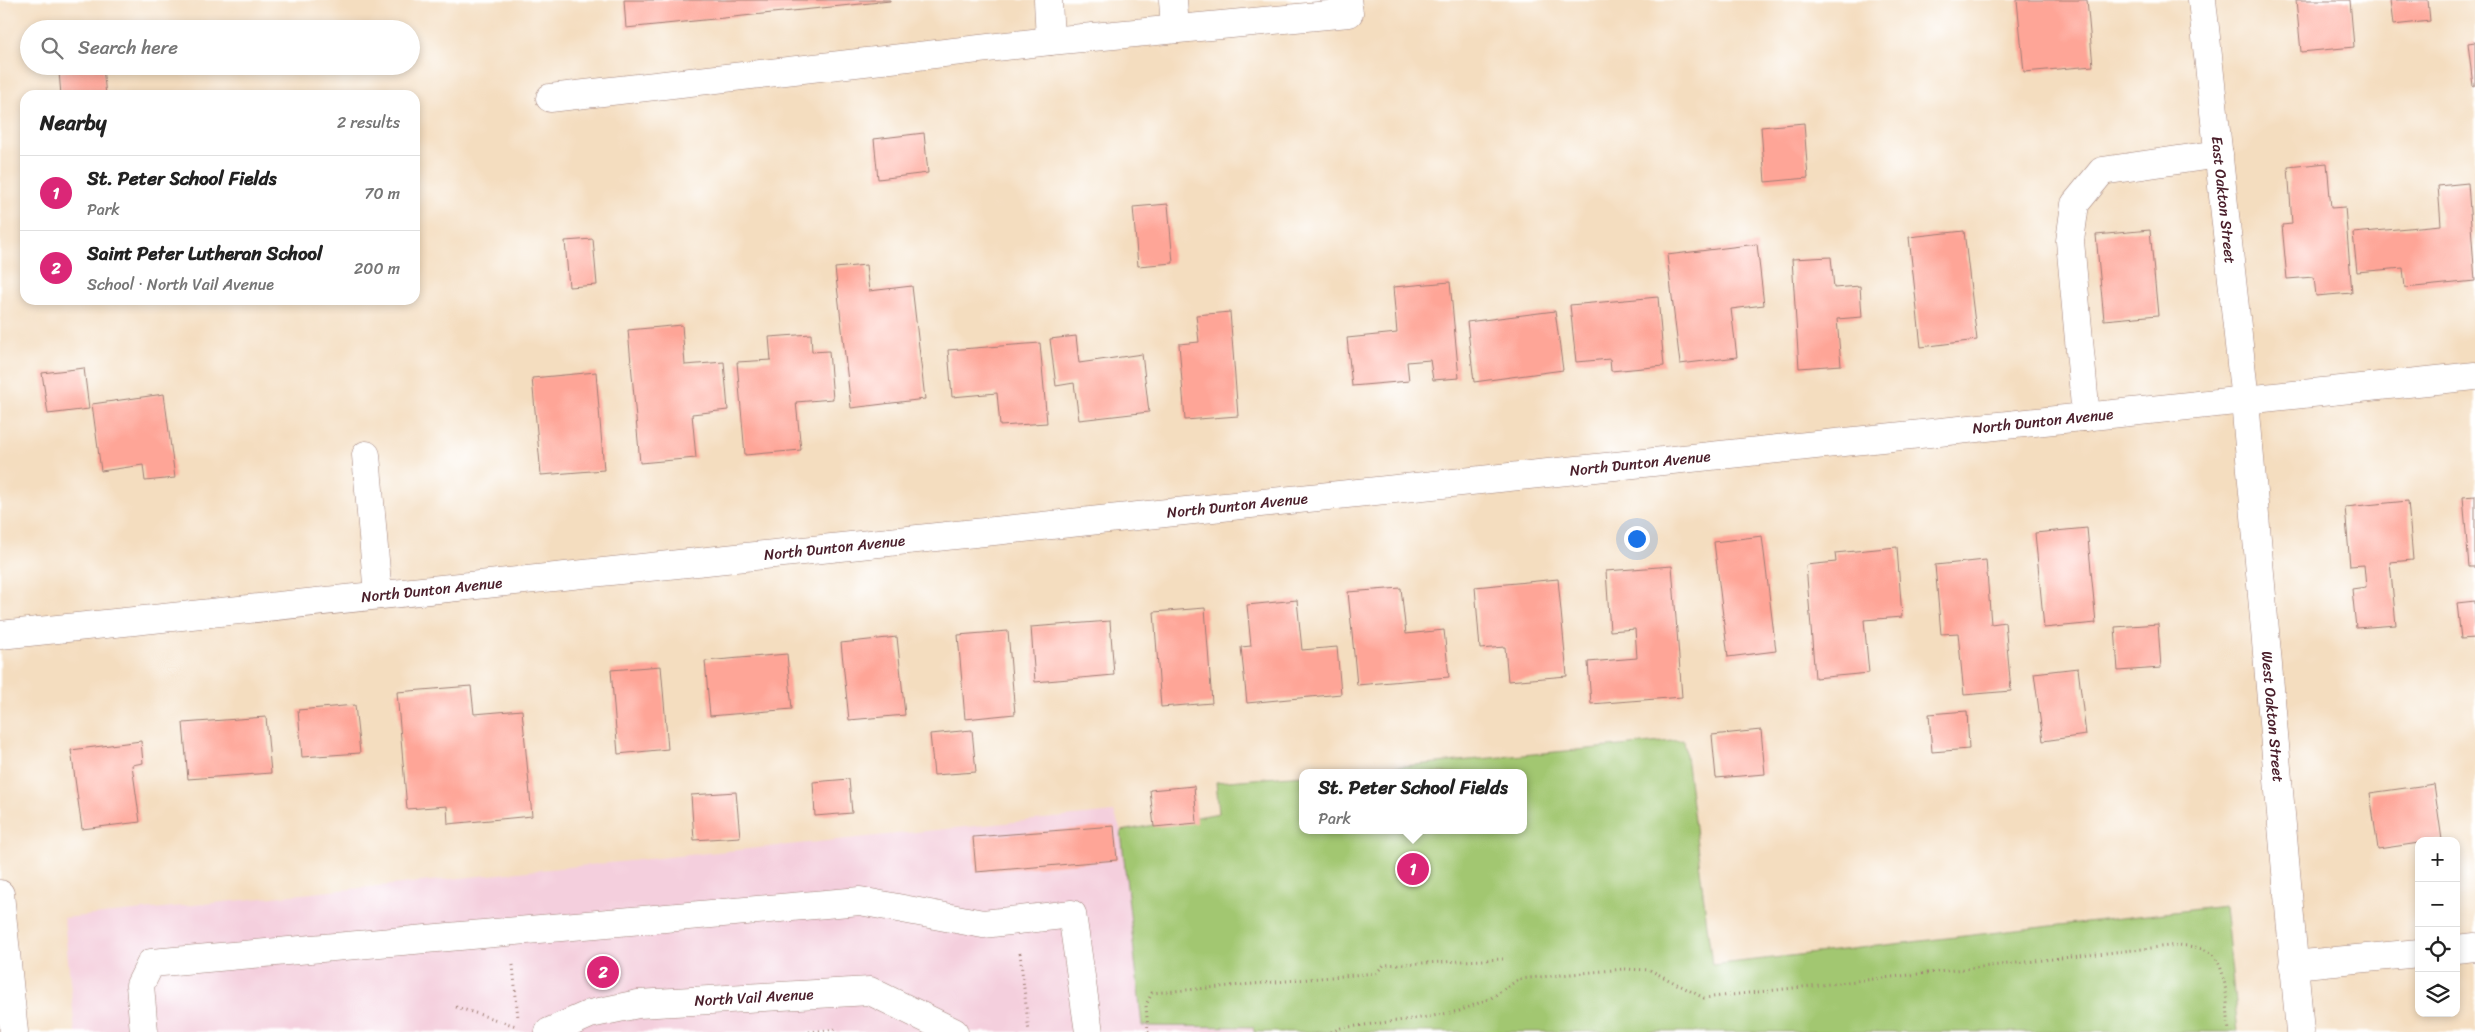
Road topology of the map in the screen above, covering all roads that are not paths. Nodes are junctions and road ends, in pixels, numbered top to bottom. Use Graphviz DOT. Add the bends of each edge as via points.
graph roads {
  1 [pos="1048,0"];
  2 [pos="1173,0"];
  3 [pos="1347,0"];
  4 [pos="2202,0"];
  5 [pos="1175,30"];
  6 [pos="1050,41"];
  7 [pos="550,98"];
  8 [pos="2219,154"];
  9 [pos="2475,376"];
  10 [pos="2245,400"];
  11 [pos="2086,417"];
  12 [pos="366,455"];
  13 [pos="378,595"];
  14 [pos="0,635"];
  15 [pos="0,894"];
  16 [pos="2475,947"];
  17 [pos="2460,949"];
  18 [pos="2415,953"];
  19 [pos="2293,965"];
  20 [pos="14,1032"];
  21 [pos="144,1032"];
  22 [pos="549,1032"];
  23 [pos="954,1032"];
  24 [pos="1090,1032"];
  25 [pos="2300,1032"];
  1 -- 6 [label="street"];
  2 -- 5 [label="street"];
  3 -- 5 [label="street" via="1349,13"];
  4 -- 8 [label="street, East Oakton Street"];
  5 -- 6 [label="street"];
  6 -- 7 [label="street"];
  8 -- 10 [label="street, East Oakton Street"];
  8 -- 11 [label="street" via="2102,172 2075,204 2070,241"];
  9 -- 10 [label="street, North Dunton Avenue"];
  10 -- 11 [label="street, North Dunton Avenue"];
  10 -- 19 [label="street, West Oakton Street"];
  11 -- 13 [label="street, North Dunton Avenue"];
  12 -- 13 [label="street"];
  13 -- 14 [label="street, North Dunton Avenue"];
  15 -- 20 [label="street"];
  16 -- 17 [label="street"];
  18 -- 19 [label="street"];
  19 -- 25 [label="street, West Oakton Street"];
  21 -- 24 [label="street" via="140,985 151,963 860,901 983,924 1072,914"];
  22 -- 23 [label="street, North Vail Avenue" via="590,1014 638,1004 870,991"];
}
